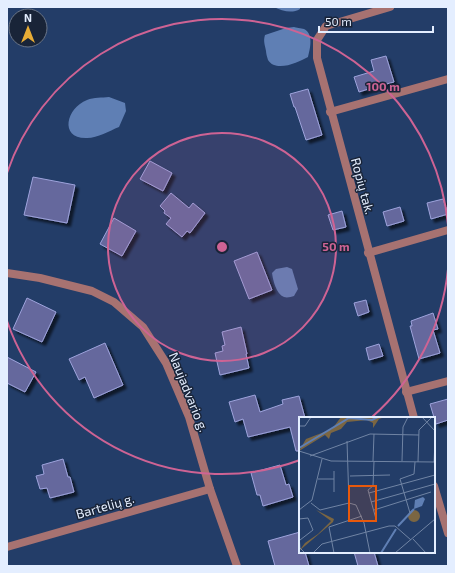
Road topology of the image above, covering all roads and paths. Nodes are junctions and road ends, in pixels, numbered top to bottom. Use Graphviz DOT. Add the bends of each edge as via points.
graph roads {
  1 [pos="390,7"];
  2 [pos="448,79"];
  3 [pos="330,112"];
  4 [pos="448,230"];
  5 [pos="368,253"];
  6 [pos="7,273"];
  7 [pos="448,380"];
  8 [pos="406,392"];
  9 [pos="414,417"];
  10 [pos="210,489"];
  11 [pos="435,489"];
  12 [pos="448,533"];
  13 [pos="7,547"];
  14 [pos="237,566"];
  1 -- 3 [label="street, Ropių tak." via="326,26 317,40 317,58"];
  2 -- 3 [label="street"];
  3 -- 5 [label="street, Ropių tak."];
  4 -- 5 [label="street"];
  5 -- 8 [label="street, Ropių tak."];
  6 -- 10 [label="street, Naujadvario g." via="92,291 114,302 143,327 166,363 188,417"];
  7 -- 8 [label="street"];
  8 -- 9 [label="street, Ropių tak."];
  10 -- 13 [label="street, Bartelių g."];
  10 -- 14 [label="street, Naujadvario g."];
  11 -- 12 [label="street"];
}
